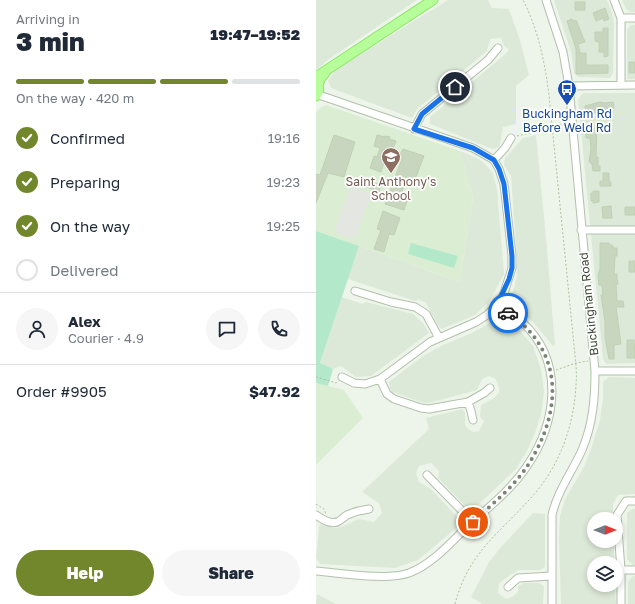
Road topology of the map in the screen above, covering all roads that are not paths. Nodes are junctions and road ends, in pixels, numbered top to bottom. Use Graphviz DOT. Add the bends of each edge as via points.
graph roads {
  1 [pos="433,0"];
  2 [pos="546,0"];
  3 [pos="614,0"];
  4 [pos="621,18"];
  5 [pos="635,18"];
  6 [pos="498,48"];
  7 [pos="620,85"];
  8 [pos="635,85"];
  9 [pos="569,86"];
  10 [pos="317,88"];
  11 [pos="414,129"];
  12 [pos="511,138"];
  13 [pos="494,160"];
  14 [pos="581,230"];
  15 [pos="635,230"];
  16 [pos="356,291"];
  17 [pos="497,305"];
  18 [pos="439,338"];
  19 [pos="595,370"];
  20 [pos="635,371"];
  21 [pos="342,377"];
  22 [pos="380,379"];
  23 [pos="490,388"];
  24 [pos="468,402"];
  25 [pos="473,420"];
  26 [pos="426,475"];
  27 [pos="635,501"];
  28 [pos="369,509"];
  29 [pos="316,515"];
  30 [pos="473,522"];
  31 [pos="620,556"];
  32 [pos="316,570"];
  33 [pos="623,570"];
  34 [pos="635,570"];
  35 [pos="552,576"];
  36 [pos="508,587"];
  37 [pos="621,592"];
  38 [pos="552,604"];
  39 [pos="621,604"];
  1 -- 10 [label="main road" via="332,66 320,79"];
  2 -- 9 [label="street, Buckingham Road" via="563,52"];
  3 -- 4 [label="street"];
  4 -- 5 [label="street"];
  4 -- 7 [label="street"];
  6 -- 11 [label="street" via="488,60 422,114"];
  7 -- 8 [label="street"];
  7 -- 9 [label="street"];
  9 -- 14 [label="street, Buckingham Road"];
  10 -- 11 [label="street" via="342,103"];
  11 -- 13 [label="street" via="473,148"];
  12 -- 13 [label="street"];
  13 -- 17 [label="street" via="504,184 512,256 509,279"];
  14 -- 15 [label="street"];
  14 -- 19 [label="street, Buckingham Road"];
  16 -- 18 [label="street" via="415,307 426,314"];
  17 -- 18 [label="street" via="476,322"];
  17 -- 30 [label="street" via="522,322 536,338 550,366 552,397 543,435 528,466 509,489"];
  18 -- 22 [label="street"];
  19 -- 20 [label="street"];
  19 -- 35 [label="street, Buckingham Road" via="593,410 589,429 552,515"];
  21 -- 22 [label="street" via="354,383 365,384"];
  22 -- 24 [label="street" via="387,394 394,399 421,408 438,409"];
  23 -- 24 [label="street"];
  24 -- 25 [label="street"];
  26 -- 30 [label="street"];
  27 -- 31 [label="street" via="626,501 616,515"];
  28 -- 29 [label="street" via="332,523"];
  30 -- 32 [label="street" via="426,565 409,573 389,577"];
  33 -- 34 [label="street"];
  35 -- 36 [label="street" via="518,578"];
  35 -- 38 [label="street, Buckingham Road"];
  37 -- 39 [label="street"];
}
